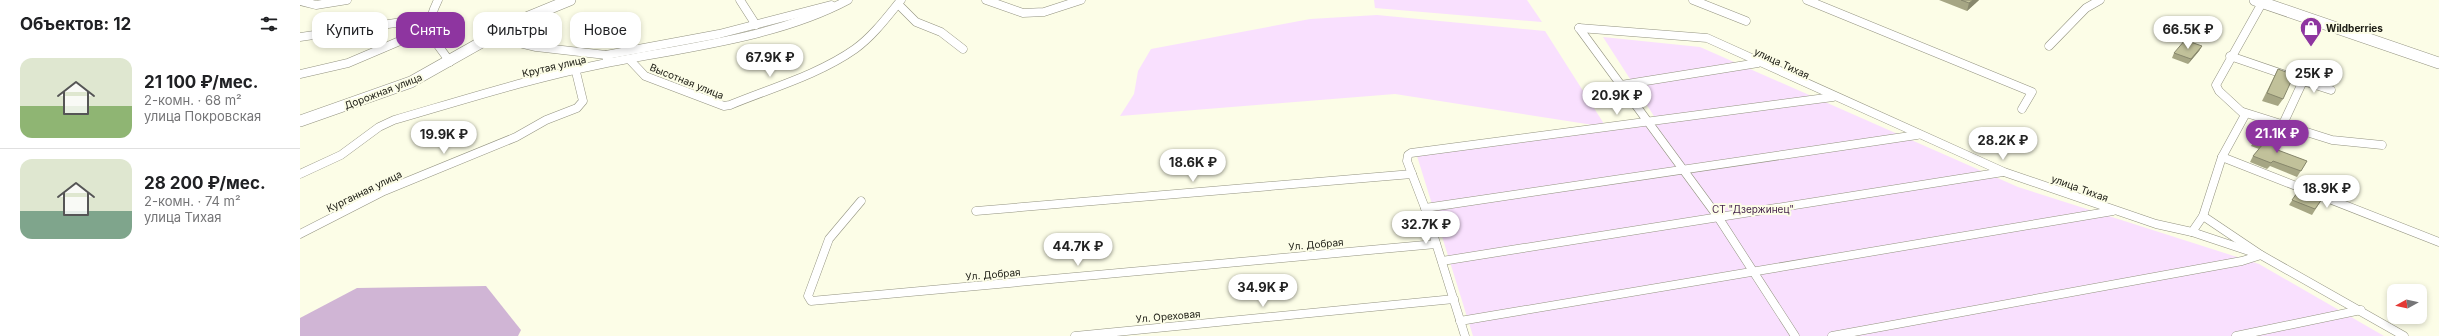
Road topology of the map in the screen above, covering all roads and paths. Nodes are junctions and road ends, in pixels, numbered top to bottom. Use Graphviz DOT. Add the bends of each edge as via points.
graph roads {
  1 [pos="347,0"];
  2 [pos="438,0"];
  3 [pos="570,0"];
  4 [pos="740,0"];
  5 [pos="847,0"];
  6 [pos="986,0"];
  7 [pos="1081,0"];
  8 [pos="1692,0"];
  9 [pos="1807,0"];
  10 [pos="2100,0"];
  11 [pos="300,1"];
  12 [pos="2258,1"];
  13 [pos="900,3"];
  14 [pos="432,12"];
  15 [pos="541,12"];
  16 [pos="1746,21"];
  17 [pos="396,23"];
  18 [pos="756,25"];
  19 [pos="300,37"];
  20 [pos="396,43"];
  21 [pos="2049,46"];
  22 [pos="441,48"];
  23 [pos="474,48"];
  24 [pos="545,48"];
  25 [pos="649,49"];
  26 [pos="679,49"];
  27 [pos="963,49"];
  28 [pos="606,55"];
  29 [pos="2230,56"];
  30 [pos="629,59"];
  31 [pos="450,62"];
  32 [pos="1758,63"];
  33 [pos="2439,63"];
  34 [pos="601,64"];
  35 [pos="576,72"];
  36 [pos="300,74"];
  37 [pos="2303,80"];
  38 [pos="1621,85"];
  39 [pos="2332,90"];
  40 [pos="1834,97"];
  41 [pos="2022,109"];
  42 [pos="2243,112"];
  43 [pos="300,121"];
  44 [pos="1650,122"];
  45 [pos="2283,124"];
  46 [pos="1918,135"];
  47 [pos="2382,145"];
  48 [pos="2222,157"];
  49 [pos="1682,169"];
  50 [pos="2004,172"];
  51 [pos="300,174"];
  52 [pos="1412,174"];
  53 [pos="861,201"];
  54 [pos="1425,208"];
  55 [pos="976,211"];
  56 [pos="2114,211"];
  57 [pos="2203,216"];
  58 [pos="1718,218"];
  59 [pos="2192,232"];
  60 [pos="300,234"];
  61 [pos="2439,242"];
  62 [pos="1436,244"];
  63 [pos="2261,255"];
  64 [pos="1442,262"];
  65 [pos="1754,272"];
  66 [pos="1454,299"];
  67 [pos="2361,310"];
  68 [pos="1460,321"];
  69 [pos="1075,336"];
  70 [pos="1465,336"];
  71 [pos="1796,336"];
  72 [pos="1832,336"];
  73 [pos="2236,336"];
  74 [pos="2404,336"];
  1 -- 11 [label="street" via="316,5"];
  2 -- 14 [label="street"];
  3 -- 15 [label="main road, Дорожная улица"];
  4 -- 18 [label="street"];
  5 -- 18 [label="street"];
  5 -- 26 [label="street, Крутая улица" via="822,14 710,44"];
  6 -- 7 [label="street" via="1023,13 1044,12"];
  8 -- 16 [label="street"];
  9 -- 41 [label="street" via="2032,92"];
  10 -- 21 [label="street" via="2086,8"];
  12 -- 29 [label="street"];
  12 -- 33 [label="main road"];
  13 -- 27 [label="street" via="916,22 941,32"];
  13 -- 30 [label="street, Высотная улица" via="856,48 834,62 730,105 724,106 645,76"];
  17 -- 19 [label="street"];
  18 -- 25 [label="street"];
  20 -- 36 [label="street" via="348,63"];
  22 -- 31 [label="street"];
  23 -- 31 [label="main road, Дорожная улица"];
  24 -- 28 [label="street"];
  25 -- 26 [label="street"];
  25 -- 28 [label="street"];
  26 -- 30 [label="street, Крутая улица"];
  28 -- 34 [label="street" via="607,59"];
  29 -- 37 [label="street"];
  29 -- 42 [label="street" via="2216,85 2219,91"];
  30 -- 34 [label="street, Крутая улица"];
  31 -- 43 [label="main road, Дорожная улица" via="411,82"];
  32 -- 38 [label="street"];
  32 -- 38 [label="street, улица Тихая" via="1707,38 1579,28"];
  32 -- 40 [label="street, улица Тихая"];
  34 -- 35 [label="street, Крутая улица"];
  35 -- 51 [label="street, Крутая улица" via="516,85 394,120 379,127 341,155"];
  35 -- 60 [label="street, Курганная улица" via="583,101 577,108 546,120 516,137 384,192"];
  37 -- 39 [label="street"];
  37 -- 45 [label="street"];
  38 -- 44 [label="street"];
  40 -- 44 [label="street"];
  40 -- 46 [label="street, улица Тихая"];
  42 -- 45 [label="street"];
  42 -- 48 [label="street" via="2245,114"];
  44 -- 49 [label="street"];
  44 -- 52 [label="street" via="1415,151 1407,158"];
  45 -- 47 [label="street" via="2332,140"];
  46 -- 49 [label="street"];
  46 -- 50 [label="street, улица Тихая"];
  48 -- 57 [label="street"];
  48 -- 61 [label="street"];
  49 -- 54 [label="street"];
  49 -- 58 [label="street"];
  50 -- 56 [label="street, улица Тихая"];
  50 -- 58 [label="street"];
  52 -- 54 [label="street"];
  52 -- 55 [label="street"];
  53 -- 62 [label="street, Ул. Добрая" via="829,239 808,296 811,301"];
  54 -- 62 [label="street"];
  56 -- 59 [label="street, улица Тихая"];
  56 -- 65 [label="street"];
  57 -- 59 [label="street"];
  57 -- 63 [label="street"];
  58 -- 64 [label="street"];
  58 -- 65 [label="street"];
  59 -- 63 [label="street, улица Тихая"];
  62 -- 64 [label="street"];
  63 -- 67 [label="street"];
  63 -- 72 [label="street" via="2242,261"];
  64 -- 66 [label="street"];
  65 -- 68 [label="street"];
  65 -- 71 [label="street"];
  66 -- 68 [label="street"];
  66 -- 69 [label="street, Ул. Ореховая"];
  67 -- 73 [label="street"];
  67 -- 74 [label="street"];
  68 -- 70 [label="street"];
}
